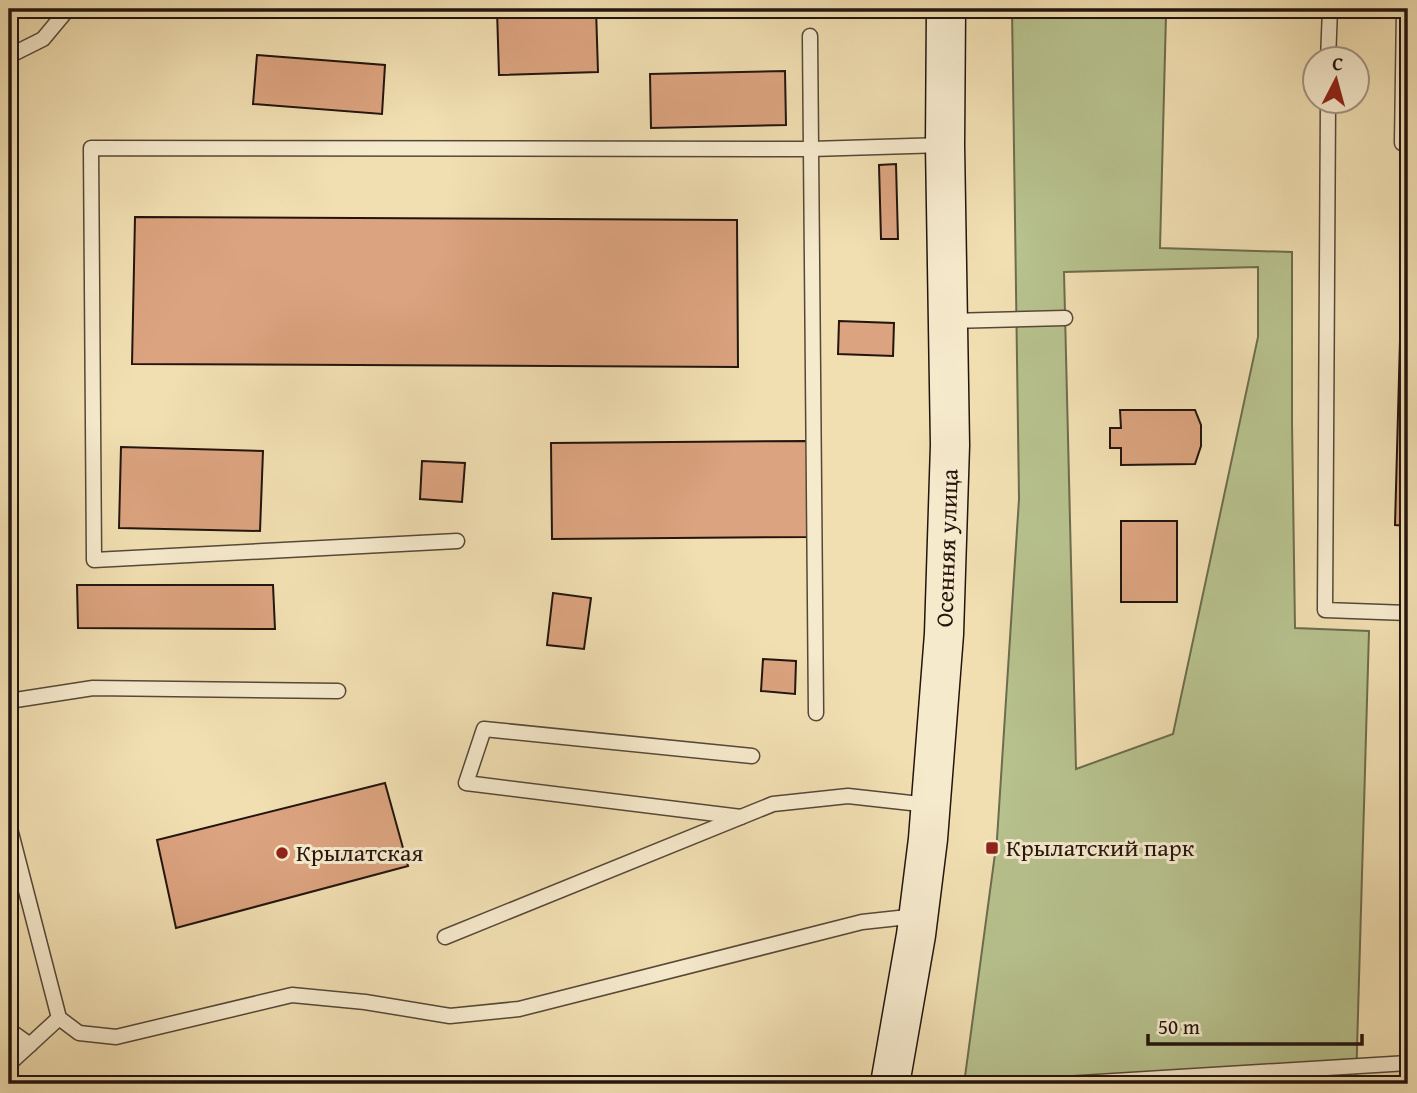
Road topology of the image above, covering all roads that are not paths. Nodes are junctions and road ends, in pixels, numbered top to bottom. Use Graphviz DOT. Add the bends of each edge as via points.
graph roads {
  1 [pos="68,9"];
  2 [pos="946,9"];
  3 [pos="1330,9"];
  4 [pos="1404,9"];
  5 [pos="810,36"];
  6 [pos="1329,46"];
  7 [pos="9,56"];
  8 [pos="1328,116"];
  9 [pos="1408,143"];
  10 [pos="946,145"];
  11 [pos="811,149"];
  12 [pos="1065,318"];
  13 [pos="948,321"];
  14 [pos="457,541"];
  15 [pos="1408,613"];
  16 [pos="338,691"];
  17 [pos="9,701"];
  18 [pos="816,713"];
  19 [pos="752,756"];
  20 [pos="930,805"];
  21 [pos="741,817"];
  22 [pos="9,825"];
  23 [pos="918,916"];
  24 [pos="444,937"];
  25 [pos="59,1018"];
  26 [pos="9,1030"];
  27 [pos="30,1045"];
  28 [pos="1408,1063"];
  29 [pos="9,1064"];
  30 [pos="890,1084"];
  31 [pos="1065,1084"];
  1 -- 7 [label="lane" via="43,39"];
  2 -- 10 [label="main road, Осенняя улица"];
  3 -- 6 [label="lane"];
  4 -- 9 [label="lane" via="1402,143"];
  5 -- 11 [label="lane"];
  8 -- 15 [label="lane" via="1325,610"];
  10 -- 11 [label="lane"];
  10 -- 13 [label="main road, Осенняя улица"];
  11 -- 14 [label="lane" via="92,148 93,560"];
  11 -- 18 [label="lane"];
  12 -- 13 [label="lane"];
  13 -- 20 [label="main road, Осенняя улица" via="950,444 944,634"];
  16 -- 17 [label="lane" via="93,688"];
  19 -- 21 [label="lane" via="484,729 466,783"];
  20 -- 21 [label="lane" via="848,796 773,804"];
  20 -- 23 [label="main road, Осенняя улица"];
  21 -- 24 [label="lane"];
  22 -- 25 [label="lane"];
  23 -- 25 [label="lane" via="862,922 519,1009 450,1016 292,995 116,1037 79,1033"];
  23 -- 30 [label="main road, Осенняя улица"];
  25 -- 27 [label="lane"];
  26 -- 27 [label="lane"];
  27 -- 29 [label="lane"];
  28 -- 31 [label="lane"];
}
